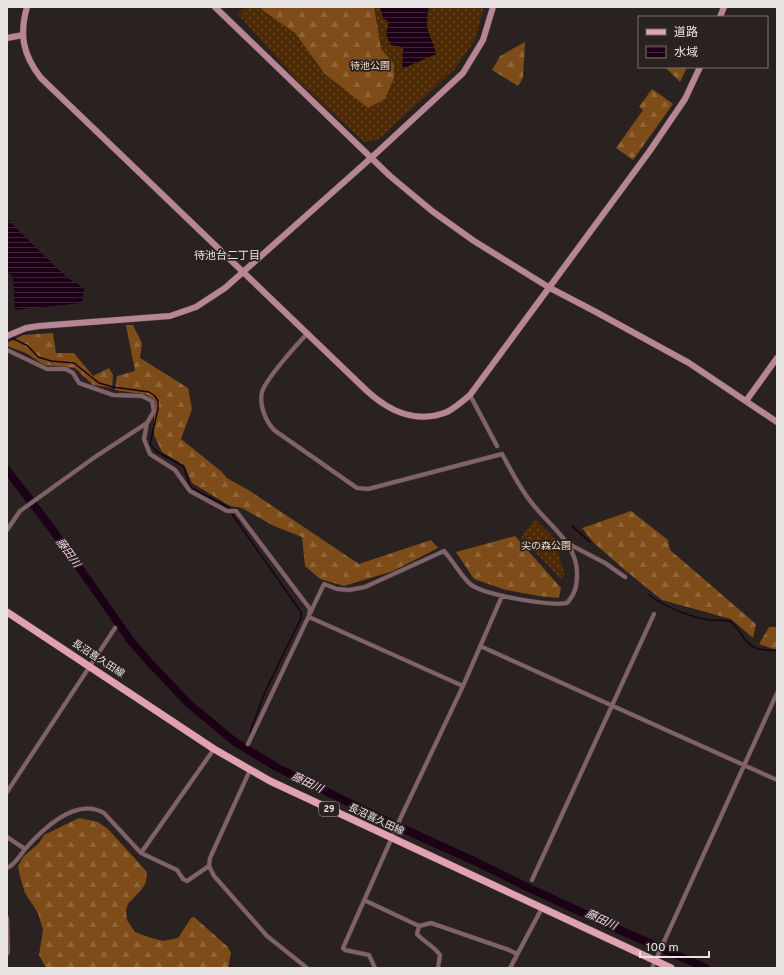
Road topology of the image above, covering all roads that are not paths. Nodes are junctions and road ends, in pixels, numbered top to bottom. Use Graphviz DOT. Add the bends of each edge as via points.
graph roads {
  1 [pos="27,7"];
  2 [pos="214,7"];
  3 [pos="493,7"];
  4 [pos="23,35"];
  5 [pos="7,38"];
  6 [pos="700,68"];
  7 [pos="372,158"];
  8 [pos="242,272"];
  9 [pos="550,288"];
  10 [pos="308,333"];
  11 [pos="9,335"];
  12 [pos="7,350"];
  13 [pos="777,358"];
  14 [pos="470,395"];
  15 [pos="746,401"];
  16 [pos="777,422"];
  17 [pos="147,423"];
  18 [pos="497,446"];
  19 [pos="7,530"];
  20 [pos="567,543"];
  21 [pos="625,577"];
  22 [pos="502,596"];
  23 [pos="7,612"];
  24 [pos="654,614"];
  25 [pos="309,617"];
  26 [pos="115,628"];
  27 [pos="480,646"];
  28 [pos="90,666"];
  29 [pos="463,686"];
  30 [pos="777,693"];
  31 [pos="612,705"];
  32 [pos="248,744"];
  33 [pos="214,749"];
  34 [pos="744,766"];
  35 [pos="250,770"];
  36 [pos="777,780"];
  37 [pos="7,792"];
  38 [pos="7,837"];
  39 [pos="393,837"];
  40 [pos="25,849"];
  41 [pos="141,853"];
  42 [pos="209,866"];
  43 [pos="7,868"];
  44 [pos="532,880"];
  45 [pos="364,900"];
  46 [pos="542,908"];
  47 [pos="7,918"];
  48 [pos="420,926"];
  49 [pos="7,954"];
  50 [pos="517,954"];
  51 [pos="656,959"];
  52 [pos="307,968"];
  53 [pos="375,968"];
  54 [pos="438,968"];
  55 [pos="510,968"];
  56 [pos="652,968"];
  57 [pos="671,968"];
  1 -- 4 [label="street" via="23,20"];
  2 -- 7 [label="street"];
  3 -- 7 [label="street" via="483,40 463,73"];
  4 -- 5 [label="street"];
  4 -- 8 [label="street" via="26,52 41,78"];
  6 -- 9 [label="street" via="685,99 649,152"];
  7 -- 8 [label="street"];
  7 -- 9 [label="street" via="432,211 474,241"];
  8 -- 10 [label="street"];
  8 -- 11 [label="street" via="225,288 196,307 170,316 38,326"];
  9 -- 14 [label="street"];
  9 -- 15 [label="street" via="671,353"];
  10 -- 14 [label="street" via="377,400 400,413 412,416 436,415 448,411"];
  10 -- 20 [label="street" via="296,344 264,387 261,400 263,410 274,430 357,488 368,489 502,454 531,503"];
  12 -- 17 [label="street" via="47,369 66,369 73,372 79,383 113,395 142,396 152,401 154,411"];
  13 -- 15 [label="street"];
  14 -- 18 [label="street"];
  15 -- 16 [label="street"];
  17 -- 19 [label="street" via="20,511"];
  17 -- 25 [label="street" via="144,439 150,454 175,470 190,491 227,511 236,511 310,609"];
  20 -- 21 [label="street"];
  20 -- 22 [label="street" via="575,557 577,583 567,603 553,604"];
  22 -- 25 [label="street" via="469,583 444,551 365,587 349,590 324,584"];
  22 -- 27 [label="street"];
  23 -- 28 [label="main road, 長沼喜久田線 / 29"];
  24 -- 31 [label="street"];
  25 -- 29 [label="street"];
  25 -- 32 [label="street"];
  26 -- 28 [label="street"];
  27 -- 29 [label="street"];
  27 -- 31 [label="street"];
  28 -- 33 [label="main road, 長沼喜久田線 / 29"];
  28 -- 37 [label="street"];
  29 -- 39 [label="street"];
  30 -- 34 [label="street"];
  31 -- 34 [label="street"];
  31 -- 44 [label="street"];
  33 -- 35 [label="main road, 長沼喜久田線 / 29"];
  33 -- 41 [label="street"];
  34 -- 36 [label="street"];
  34 -- 51 [label="street"];
  35 -- 39 [label="main road, 長沼喜久田線 / 29" via="285,789"];
  35 -- 42 [label="street" via="210,858"];
  38 -- 40 [label="street"];
  39 -- 45 [label="street"];
  39 -- 46 [label="main road, 長沼喜久田線 / 29"];
  40 -- 41 [label="street" via="60,818 71,811 88,808 104,813"];
  40 -- 43 [label="street" via="13,866"];
  41 -- 42 [label="street" via="177,870 187,881"];
  42 -- 52 [label="street" via="214,876 267,936"];
  45 -- 48 [label="street"];
  45 -- 53 [label="street" via="343,948 369,955"];
  46 -- 50 [label="street"];
  46 -- 51 [label="main road, 長沼喜久田線 / 29"];
  47 -- 49 [label="street"];
  48 -- 50 [label="street" via="431,923"];
  48 -- 54 [label="street" via="417,934 440,954"];
  50 -- 55 [label="street"];
  51 -- 56 [label="street"];
  51 -- 57 [label="main road, 長沼喜久田線 / 29"];
}
